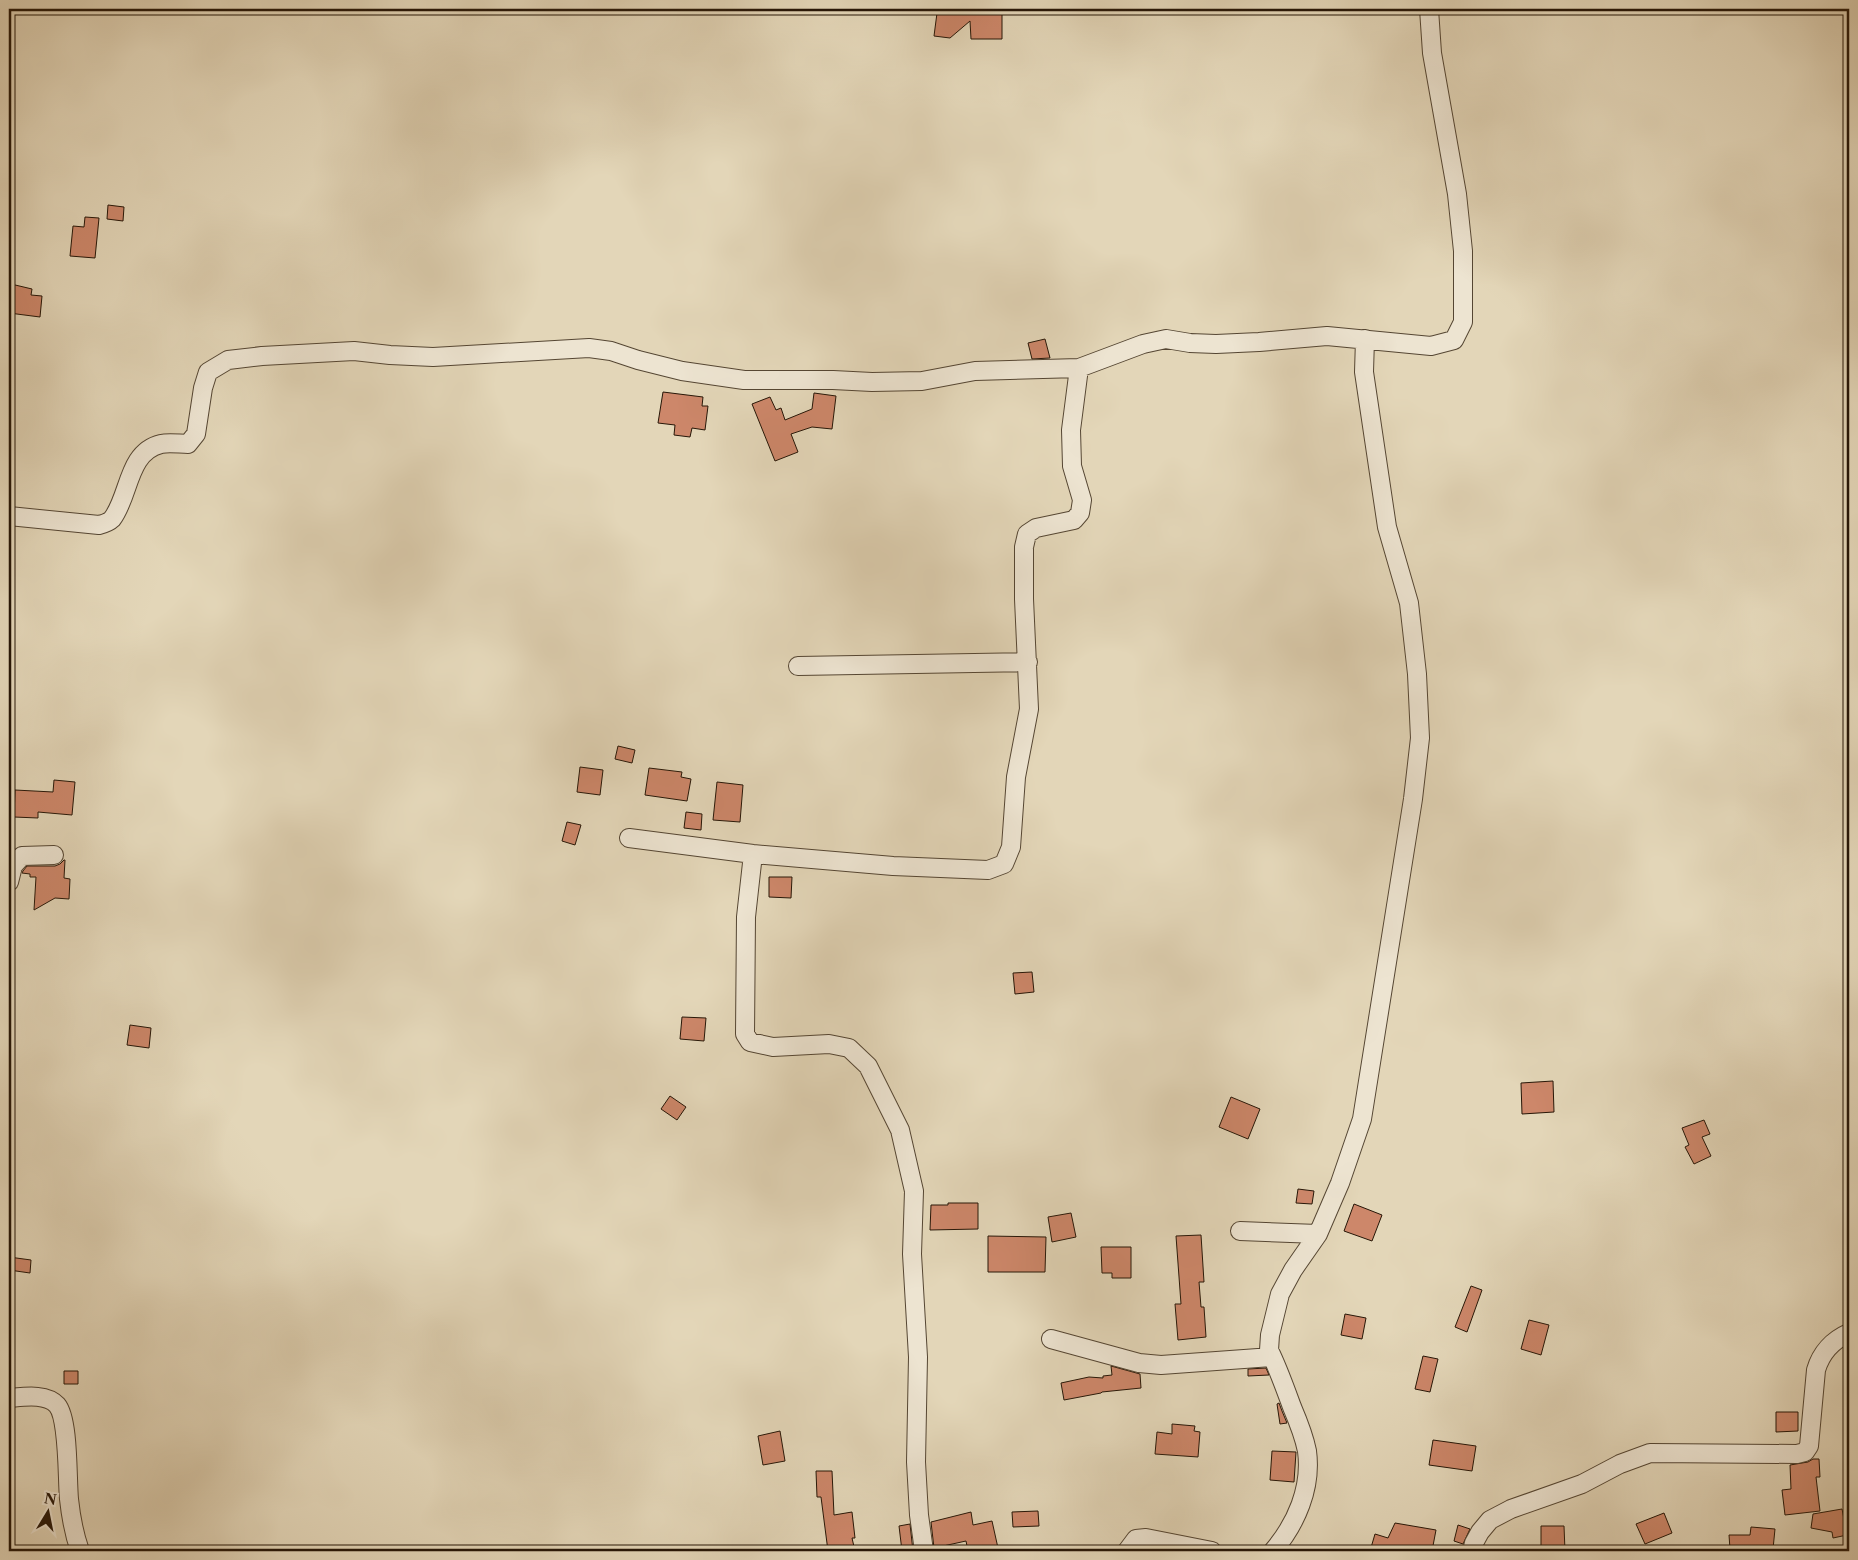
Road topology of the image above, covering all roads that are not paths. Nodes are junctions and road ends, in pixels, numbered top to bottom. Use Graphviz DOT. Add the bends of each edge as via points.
graph roads {
  1 [pos="1429,9"];
  2 [pos="1365,339"];
  3 [pos="1079,368"];
  4 [pos="9,516"];
  5 [pos="1028,662"];
  6 [pos="798,666"];
  7 [pos="629,838"];
  8 [pos="753,854"];
  9 [pos="54,856"];
  10 [pos="9,882"];
  11 [pos="1240,1231"];
  12 [pos="1318,1234"];
  13 [pos="1849,1334"];
  14 [pos="1051,1339"];
  15 [pos="1272,1356"];
  16 [pos="9,1398"];
  17 [pos="80,1551"];
  18 [pos="924,1551"];
  19 [pos="1127,1551"];
  20 [pos="1212,1551"];
  21 [pos="1273,1551"];
  22 [pos="1472,1551"];
  1 -- 2 [label="street" via="1432,53 1457,194 1463,251 1463,322 1454,340 1431,346"];
  2 -- 3 [label="street" via="1327,336 1216,344 1166,339 1143,344"];
  2 -- 12 [label="street" via="1364,372 1387,527 1409,603 1420,738 1362,1119"];
  3 -- 4 [label="street" via="975,371 912,381 872,382 744,380 682,371 589,348 433,357 354,351 228,360 208,372 202,388 196,434 188,444 161,444 142,454 111,520 99,525"];
  3 -- 5 [label="street" via="1071,430 1072,466 1082,500 1080,513 1074,520 1036,528 1027,534 1024,599"];
  5 -- 6 [label="street"];
  5 -- 8 [label="street" via="1030,709 1016,777 1011,847 1004,864 980,870"];
  7 -- 8 [label="street"];
  8 -- 18 [label="street" via="746,917 745,1034 750,1042 773,1047 829,1044 849,1048 868,1066 900,1130 911,1172 918,1357 916,1462"];
  9 -- 10 [label="street" via="22,856 13,866"];
  11 -- 12 [label="street"];
  12 -- 15 [label="street" via="1280,1294 1270,1335"];
  13 -- 22 [label="street" via="1829,1347 1818,1362 1809,1446 1804,1452 1650,1454 1620,1464 1582,1484 1511,1508 1490,1520"];
  14 -- 15 [label="street" via="1139,1364"];
  15 -- 21 [label="street" via="1302,1434 1308,1469 1297,1515"];
  16 -- 17 [label="street" via="45,1398 56,1404 64,1417 70,1506"];
  19 -- 20 [label="street" via="1136,1539 1146,1538"];
}
